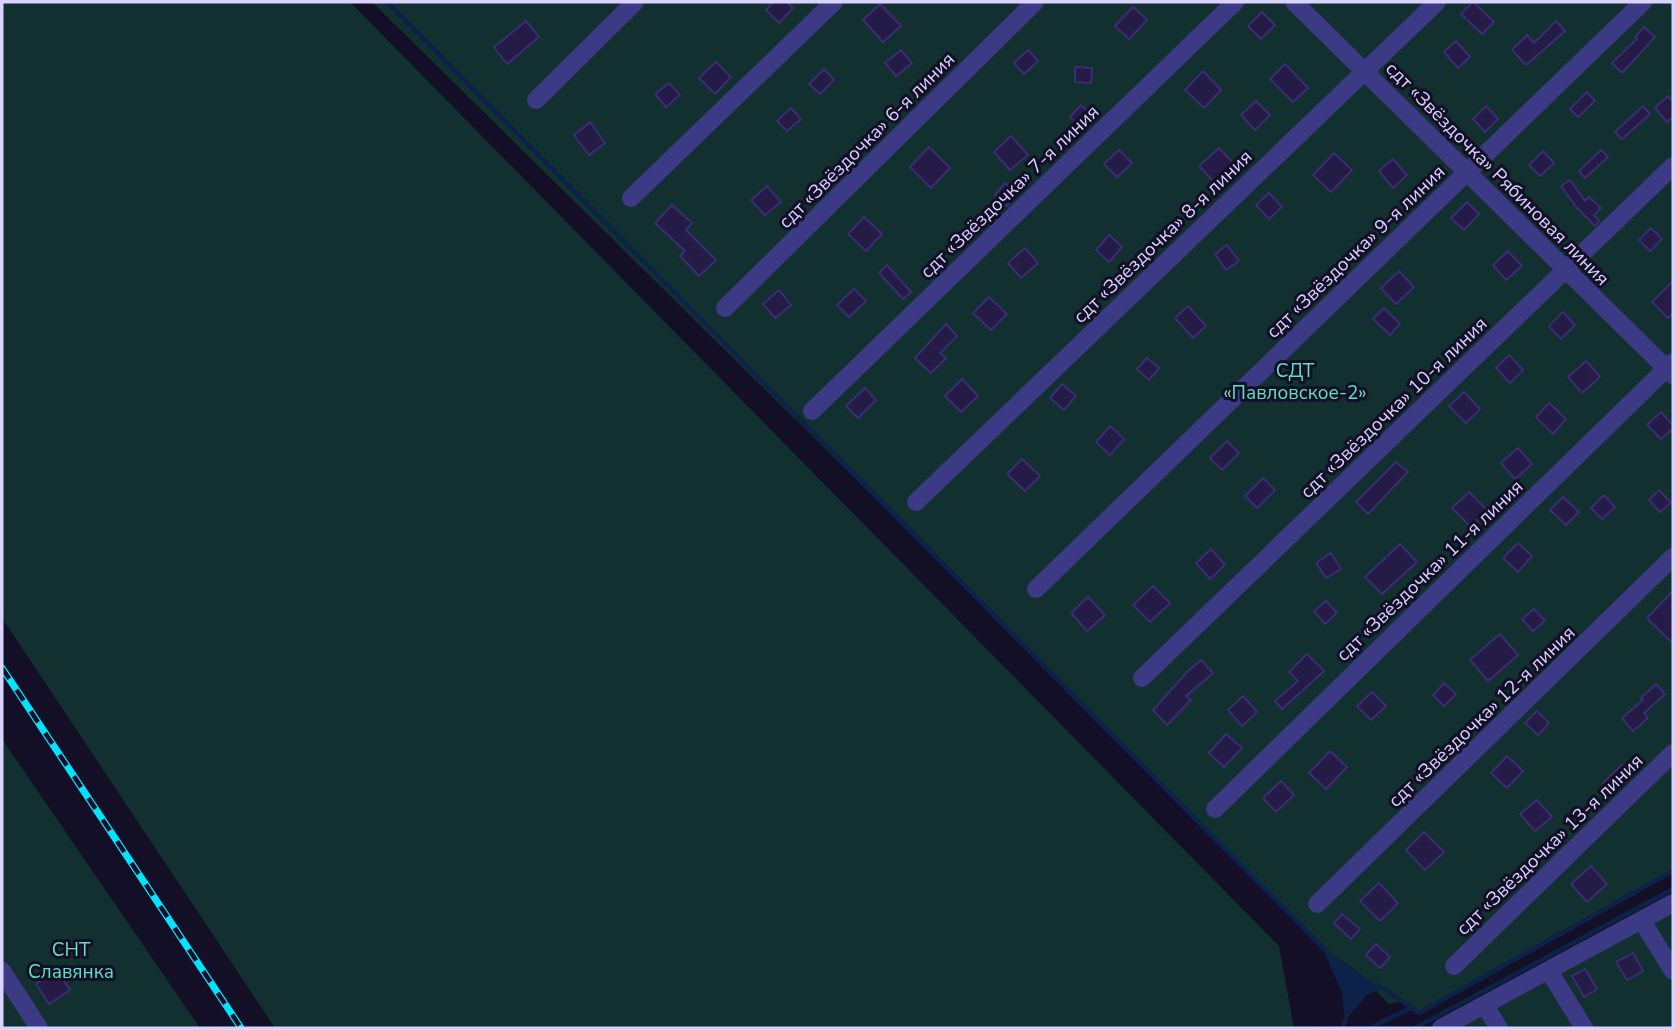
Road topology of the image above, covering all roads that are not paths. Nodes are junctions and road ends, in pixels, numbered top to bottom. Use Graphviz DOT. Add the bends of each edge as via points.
graph roads {
  1 [pos="635,2"];
  2 [pos="834,2"];
  3 [pos="1035,2"];
  4 [pos="1236,2"];
  5 [pos="1294,2"];
  6 [pos="1437,2"];
  7 [pos="1643,2"];
  8 [pos="1364,71"];
  9 [pos="536,100"];
  10 [pos="1673,166"];
  11 [pos="1468,172"];
  12 [pos="631,198"];
  13 [pos="1565,270"];
  14 [pos="725,308"];
  15 [pos="1671,369"];
  16 [pos="812,411"];
  17 [pos="916,502"];
  18 [pos="1673,557"];
  19 [pos="1036,589"];
  20 [pos="1142,678"];
  21 [pos="1673,753"];
  22 [pos="1215,809"];
  23 [pos="1673,903"];
  24 [pos="1318,904"];
  25 [pos="1642,921"];
  26 [pos="1454,965"];
  27 [pos="2,971"];
  28 [pos="1549,971"];
  29 [pos="1673,971"];
  30 [pos="1485,1006"];
  31 [pos="39,1028"];
  32 [pos="1441,1028"];
  33 [pos="1499,1028"];
  34 [pos="1584,1028"];
  1 -- 9 [label="street"];
  2 -- 12 [label="street"];
  3 -- 14 [label="street, сдт «Звёздочка» 6-я линия"];
  4 -- 16 [label="street, сдт «Звёздочка» 7-я линия"];
  5 -- 8 [label="street, сдт «Звёздочка» Рябиновая линия"];
  6 -- 8 [label="street, сдт «Звёздочка» 8-я линия"];
  7 -- 11 [label="street, сдт «Звёздочка» 9-я линия"];
  8 -- 11 [label="street, сдт «Звёздочка» Рябиновая линия"];
  8 -- 17 [label="street, сдт «Звёздочка» 8-я линия"];
  10 -- 13 [label="street, сдт «Звёздочка» 10-я линия"];
  11 -- 13 [label="street, сдт «Звёздочка» Рябиновая линия"];
  11 -- 19 [label="street, сдт «Звёздочка» 9-я линия"];
  13 -- 15 [label="street, сдт «Звёздочка» Рябиновая линия"];
  13 -- 20 [label="street, сдт «Звёздочка» 10-я линия"];
  15 -- 22 [label="street, сдт «Звёздочка» 11-я линия"];
  18 -- 24 [label="street, сдт «Звёздочка» 12-я линия"];
  21 -- 26 [label="street, сдт «Звёздочка» 13-я линия"];
  23 -- 25 [label="street"];
  25 -- 28 [label="street"];
  25 -- 29 [label="street"];
  27 -- 31 [label="street"];
  28 -- 30 [label="street"];
  28 -- 34 [label="street"];
  30 -- 32 [label="street"];
  30 -- 33 [label="street"];
}
